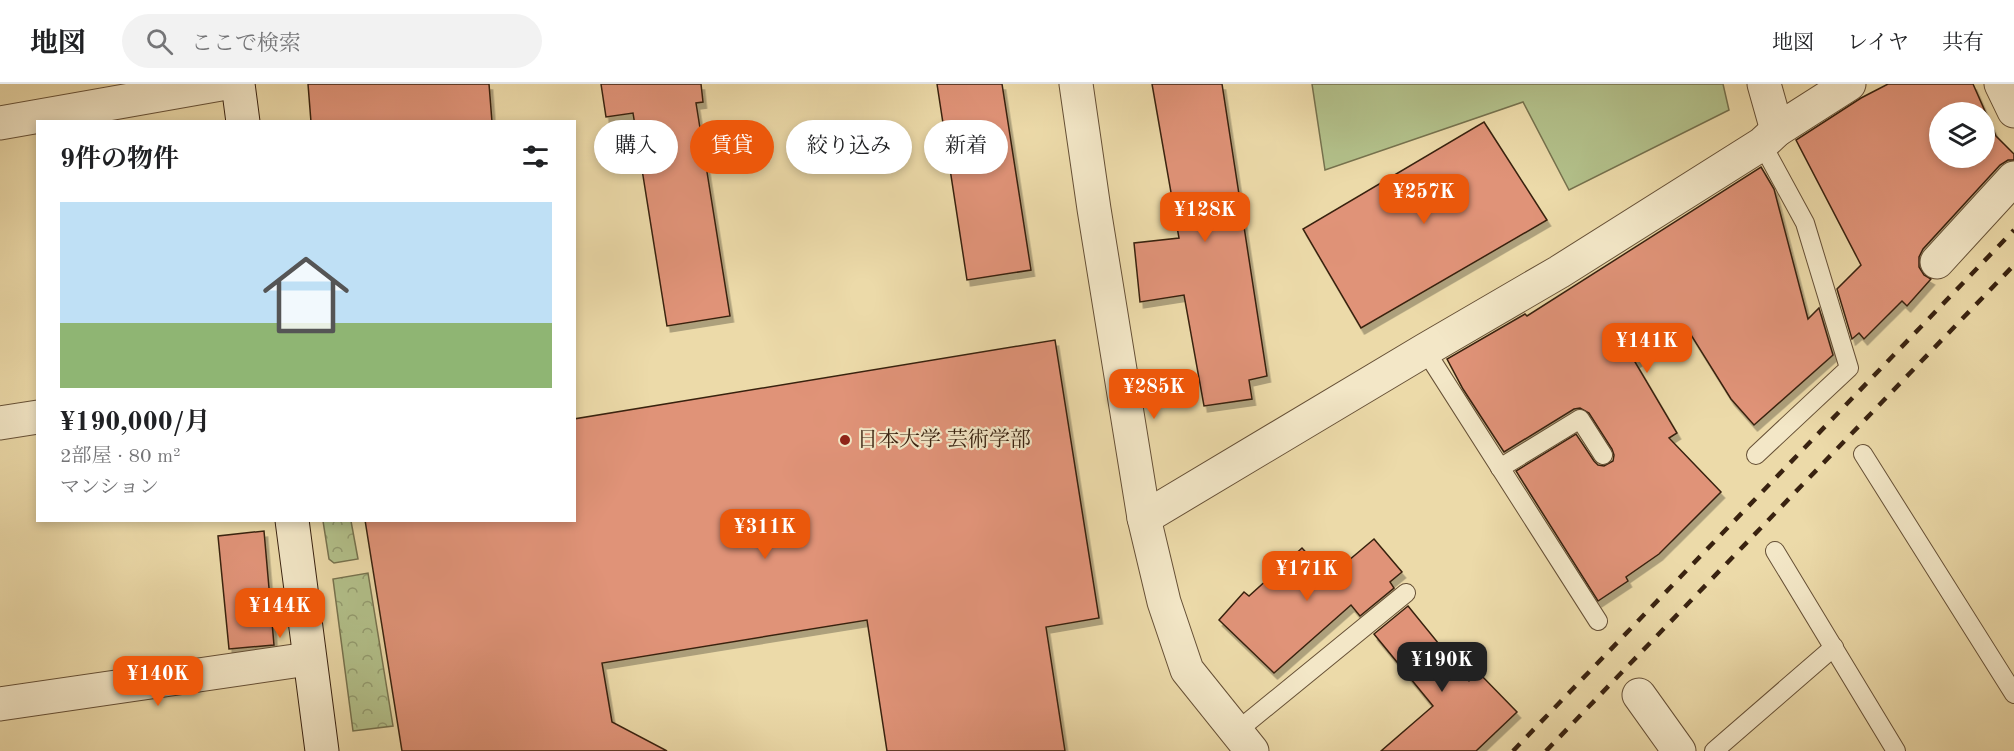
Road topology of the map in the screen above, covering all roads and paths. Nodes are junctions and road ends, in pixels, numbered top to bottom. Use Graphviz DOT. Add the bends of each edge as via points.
graph roads {
  1 [pos="220,84"];
  2 [pos="238,84"];
  3 [pos="1076,84"];
  4 [pos="1764,84"];
  5 [pos="1848,84"];
  6 [pos="2001,84"];
  7 [pos="2014,111"];
  8 [pos="243,120"];
  9 [pos="0,123"];
  10 [pos="1769,137"];
  11 [pos="2014,178"];
  12 [pos="1936,262"];
  13 [pos="1425,350"];
  14 [pos="36,417"];
  15 [pos="0,423"];
  16 [pos="1863,454"];
  17 [pos="1603,455"];
  18 [pos="1756,455"];
  19 [pos="1500,468"];
  20 [pos="1144,518"];
  21 [pos="292,522"];
  22 [pos="1775,551"];
  23 [pos="1406,593"];
  24 [pos="1598,621"];
  25 [pos="1834,647"];
  26 [pos="308,659"];
  27 [pos="2014,694"];
  28 [pos="1639,695"];
  29 [pos="0,704"];
  30 [pos="1244,741"];
  31 [pos="322,751"];
  32 [pos="1679,751"];
  33 [pos="1714,751"];
  34 [pos="1896,751"];
  1 -- 9 [label="street"];
  2 -- 8 [label="street"];
  3 -- 20 [label="street"];
  4 -- 10 [label="street"];
  5 -- 10 [label="street"];
  6 -- 7 [label="street"];
  10 -- 13 [label="street" via="1559,272"];
  10 -- 18 [label="lane" via="1805,223 1849,368"];
  11 -- 12 [label="street"];
  13 -- 19 [label="lane"];
  13 -- 20 [label="street"];
  14 -- 15 [label="street"];
  16 -- 27 [label="lane"];
  17 -- 19 [label="lane" via="1580,418"];
  19 -- 24 [label="lane"];
  20 -- 30 [label="street" via="1164,602 1187,670"];
  21 -- 26 [label="street"];
  22 -- 25 [label="lane"];
  23 -- 30 [label="lane"];
  25 -- 33 [label="lane"];
  25 -- 34 [label="lane"];
  26 -- 29 [label="street"];
  26 -- 31 [label="street"];
  28 -- 32 [label="street"];
}
